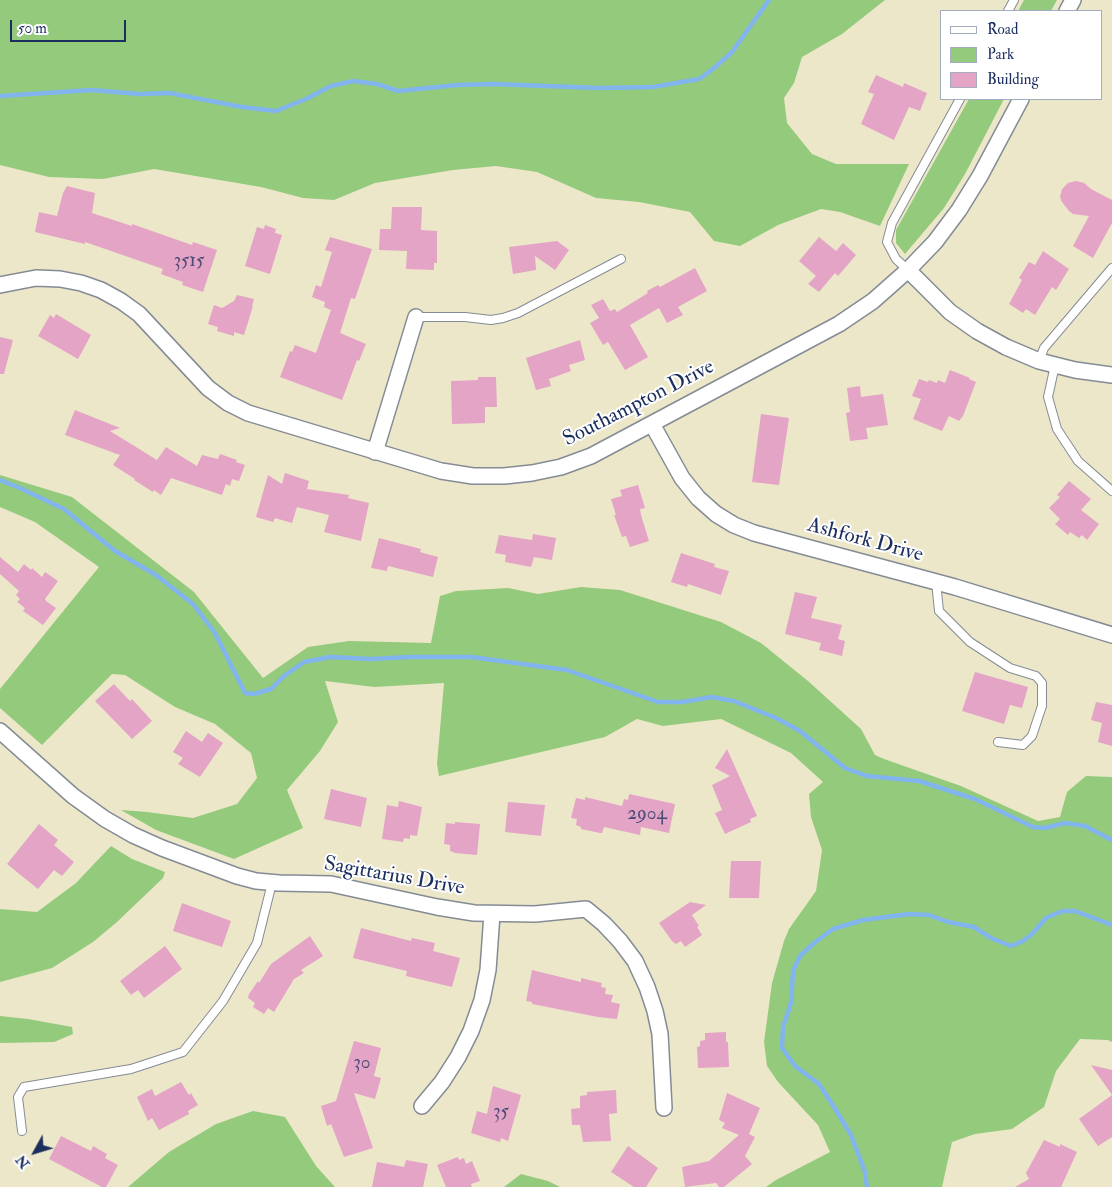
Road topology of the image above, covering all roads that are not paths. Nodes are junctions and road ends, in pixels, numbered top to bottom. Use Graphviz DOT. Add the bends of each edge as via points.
graph roads {
  1 [pos="959,100"];
  2 [pos="1020,100"];
  3 [pos="621,259"];
  4 [pos="1112,268"];
  5 [pos="908,270"];
  6 [pos="0,284"];
  7 [pos="416,317"];
  8 [pos="1039,360"];
  9 [pos="1055,365"];
  10 [pos="1112,375"];
  11 [pos="652,424"];
  12 [pos="375,452"];
  13 [pos="1112,491"];
  14 [pos="936,582"];
  15 [pos="1112,635"];
  16 [pos="0,731"];
  17 [pos="998,742"];
  18 [pos="272,883"];
  19 [pos="492,914"];
  20 [pos="422,1106"];
  21 [pos="664,1108"];
  22 [pos="22,1131"];
  1 -- 5 [label="lane" via="892,223 887,242 896,259"];
  2 -- 5 [label="street, Southampton Drive" via="959,210"];
  3 -- 7 [label="lane" via="518,313 502,318"];
  4 -- 8 [label="lane" via="1044,348"];
  5 -- 8 [label="street" via="950,312 977,331"];
  5 -- 11 [label="street, Southampton Drive" via="873,301 839,324"];
  6 -- 12 [label="street, Southampton Drive" via="36,278 60,279 101,290 139,314 197,378 228,403 248,413"];
  7 -- 12 [label="street"];
  8 -- 9 [label="street"];
  9 -- 10 [label="street"];
  9 -- 13 [label="lane" via="1048,397 1057,430 1078,462"];
  11 -- 12 [label="street, Southampton Drive" via="591,456 561,467 504,476 441,471"];
  11 -- 14 [label="street, Ashfork Drive" via="687,485 698,498 734,525"];
  14 -- 15 [label="street, Ashfork Drive"];
  14 -- 17 [label="lane" via="939,612 970,642 1010,668 1036,676 1042,683 1042,706 1032,736 1023,746"];
  16 -- 18 [label="street, Sagittarius Drive" via="73,796 133,835 237,876"];
  18 -- 19 [label="street, Sagittarius Drive" via="332,884 437,907"];
  18 -- 22 [label="lane" via="257,943 223,1001 183,1052 131,1069 24,1086 18,1097"];
  19 -- 20 [label="street" via="488,970 471,1031 458,1058"];
  19 -- 21 [label="street, Sagittarius Drive" via="586,909 620,942 647,987 655,1011 660,1034"];
}
